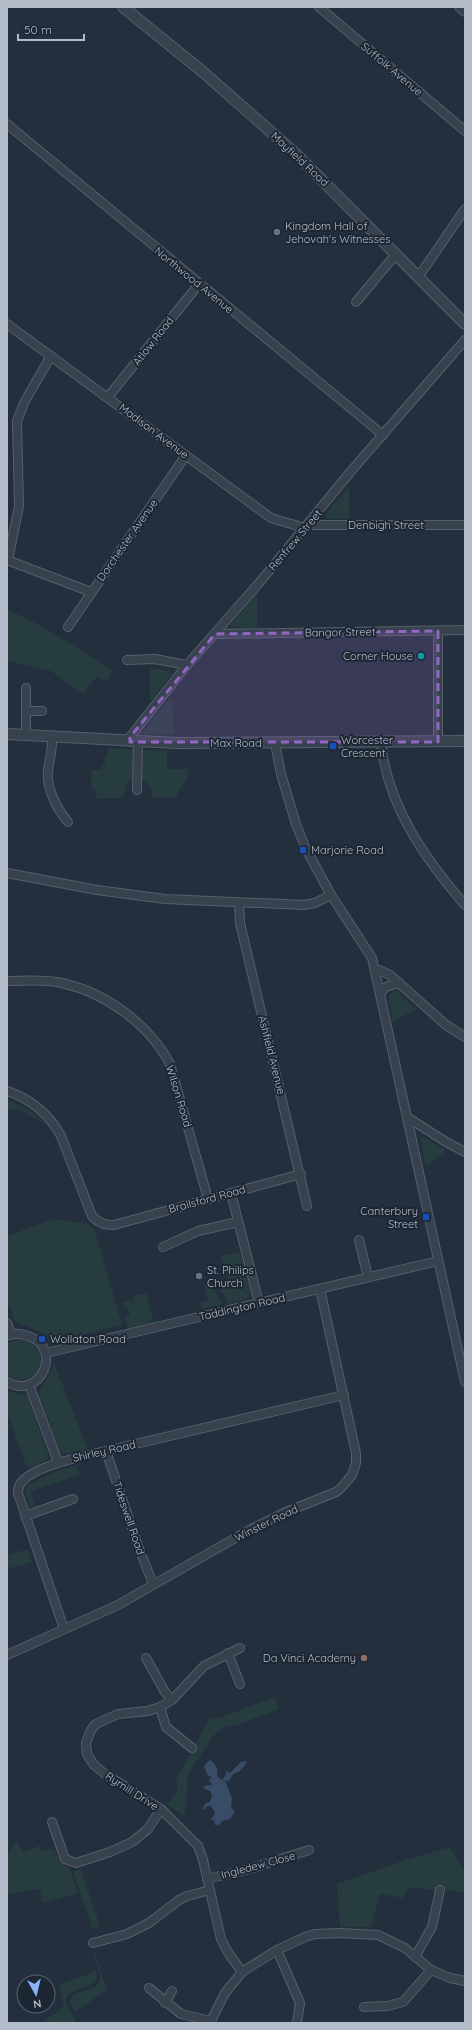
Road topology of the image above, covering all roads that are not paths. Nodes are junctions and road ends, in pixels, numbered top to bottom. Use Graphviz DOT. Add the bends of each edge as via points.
graph roads {
  1 [pos="123,7"];
  2 [pos="319,7"];
  3 [pos="459,7"];
  4 [pos="465,12"];
  5 [pos="7,124"];
  6 [pos="465,131"];
  7 [pos="465,209"];
  8 [pos="396,254"];
  9 [pos="419,276"];
  10 [pos="198,284"];
  11 [pos="356,302"];
  12 [pos="7,324"];
  13 [pos="465,324"];
  14 [pos="465,340"];
  15 [pos="50,356"];
  16 [pos="108,397"];
  17 [pos="16,429"];
  18 [pos="7,430"];
  19 [pos="383,434"];
  20 [pos="186,455"];
  21 [pos="465,525"];
  22 [pos="307,527"];
  23 [pos="8,560"];
  24 [pos="91,592"];
  25 [pos="68,627"];
  26 [pos="465,630"];
  27 [pos="438,631"];
  28 [pos="215,634"];
  29 [pos="127,660"];
  30 [pos="187,665"];
  31 [pos="26,688"];
  32 [pos="26,711"];
  33 [pos="42,711"];
  34 [pos="7,734"];
  35 [pos="26,735"];
  36 [pos="52,737"];
  37 [pos="465,741"];
  38 [pos="134,742"];
  39 [pos="381,742"];
  40 [pos="438,742"];
  41 [pos="275,743"];
  42 [pos="137,790"];
  43 [pos="68,822"];
  44 [pos="7,873"];
  45 [pos="331,895"];
  46 [pos="239,903"];
  47 [pos="465,905"];
  48 [pos="375,970"];
  49 [pos="7,981"];
  50 [pos="399,983"];
  51 [pos="380,993"];
  52 [pos="465,1037"];
  53 [pos="7,1091"];
  54 [pos="407,1117"];
  55 [pos="465,1152"];
  56 [pos="301,1174"];
  57 [pos="231,1193"];
  58 [pos="208,1199"];
  59 [pos="308,1206"];
  60 [pos="238,1222"];
  61 [pos="359,1240"];
  62 [pos="163,1247"];
  63 [pos="438,1261"];
  64 [pos="368,1277"];
  65 [pos="320,1289"];
  66 [pos="259,1303"];
  67 [pos="7,1323"];
  68 [pos="9,1335"];
  69 [pos="46,1353"];
  70 [pos="7,1382"];
  71 [pos="465,1382"];
  72 [pos="30,1385"];
  73 [pos="344,1395"];
  74 [pos="106,1451"];
  75 [pos="58,1462"];
  76 [pos="73,1499"];
  77 [pos="25,1516"];
  78 [pos="153,1584"];
  79 [pos="64,1629"];
  80 [pos="240,1648"];
  81 [pos="228,1654"];
  82 [pos="7,1655"];
  83 [pos="146,1658"];
  84 [pos="240,1684"];
  85 [pos="172,1700"];
  86 [pos="160,1707"];
  87 [pos="192,1748"];
  88 [pos="161,1810"];
  89 [pos="52,1822"];
  90 [pos="310,1850"];
  91 [pos="207,1879"];
  92 [pos="210,1890"];
  93 [pos="440,1890"];
  94 [pos="93,1943"];
  95 [pos="277,1950"];
  96 [pos="415,1956"];
  97 [pos="431,1970"];
  98 [pos="242,1972"];
  99 [pos="465,1981"];
  100 [pos="149,1988"];
  101 [pos="172,1991"];
  102 [pos="165,2002"];
  103 [pos="364,2007"];
  104 [pos="211,2022"];
  105 [pos="297,2023"];
  1 -- 8 [label="street, Mayfield Road" via="203,72 296,154"];
  2 -- 6 [label="street, Suffolk Avenue"];
  3 -- 4 [label="street"];
  5 -- 10 [label="street, Northwood Avenue"];
  7 -- 9 [label="street"];
  8 -- 9 [label="street, Mayfield Road"];
  8 -- 11 [label="street"];
  9 -- 13 [label="street, Mayfield Road"];
  10 -- 16 [label="street, Atlow Road"];
  10 -- 19 [label="street, Northwood Avenue"];
  12 -- 15 [label="street, Madison Avenue"];
  14 -- 19 [label="street, Renfrew Street"];
  15 -- 16 [label="street, Madison Avenue"];
  15 -- 17 [label="street" via="23,406"];
  16 -- 20 [label="street, Madison Avenue"];
  17 -- 18 [label="street"];
  17 -- 23 [label="street" via="19,506"];
  19 -- 22 [label="street, Renfrew Street"];
  20 -- 22 [label="street, Madison Avenue" via="271,518"];
  20 -- 24 [label="street, Dorchester Avenue"];
  21 -- 22 [label="street, Denbigh Street"];
  22 -- 28 [label="street, Renfrew Street"];
  23 -- 24 [label="street"];
  24 -- 25 [label="street, Dorchester Avenue"];
  26 -- 27 [label="street, Bangor Street"];
  27 -- 28 [label="street, Bangor Street"];
  27 -- 40 [label="street"];
  28 -- 30 [label="street, Renfrew Street"];
  29 -- 30 [label="street" via="155,659"];
  30 -- 38 [label="street, Renfrew Street" via="130,737"];
  31 -- 32 [label="street"];
  32 -- 33 [label="street"];
  32 -- 35 [label="street"];
  34 -- 35 [label="street, Max Road"];
  35 -- 36 [label="street, Max Road"];
  36 -- 38 [label="street, Max Road"];
  36 -- 43 [label="street" via="46,784 59,811"];
  37 -- 40 [label="street, Max Road"];
  38 -- 41 [label="street, Max Road"];
  38 -- 42 [label="street"];
  39 -- 40 [label="street, Max Road"];
  39 -- 41 [label="street, Max Road"];
  39 -- 47 [label="street" via="387,776 400,811 423,852"];
  41 -- 45 [label="street" via="296,824 312,861"];
  44 -- 46 [label="street" via="165,899"];
  45 -- 46 [label="street" via="308,905"];
  45 -- 48 [label="street" via="370,953"];
  46 -- 56 [label="street, Ashfield Avenue" via="240,923"];
  48 -- 50 [label="street" via="385,972"];
  48 -- 51 [label="street"];
  49 -- 58 [label="street, Wilson Road" via="43,980 80,988 124,1012 144,1028 162,1048 170,1064"];
  50 -- 51 [label="street" via="386,987"];
  50 -- 52 [label="street" via="446,1025"];
  51 -- 54 [label="street"];
  53 -- 58 [label="street, Brailsford Road" via="33,1103 50,1118 61,1136 92,1216 98,1222 114,1225"];
  54 -- 55 [label="street"];
  54 -- 63 [label="street"];
  56 -- 57 [label="street, Brailsford Road"];
  56 -- 59 [label="street, Ashfield Avenue"];
  57 -- 58 [label="street, Brailsford Road"];
  57 -- 60 [label="street"];
  60 -- 62 [label="street" via="198,1231"];
  60 -- 66 [label="street"];
  61 -- 64 [label="street"];
  63 -- 64 [label="street, Taddington Road"];
  63 -- 71 [label="street"];
  64 -- 65 [label="street, Taddington Road"];
  65 -- 66 [label="street, Taddington Road"];
  65 -- 73 [label="street, Winster Road"];
  66 -- 69 [label="street, Taddington Road"];
  67 -- 68 [label="street"];
  68 -- 69 [label="street" via="22,1334 31,1337 41,1344"];
  69 -- 72 [label="street" via="43,1373"];
  70 -- 72 [label="street" via="20,1386"];
  72 -- 75 [label="street"];
  73 -- 74 [label="street, Shirley Road"];
  73 -- 78 [label="street, Winster Road" via="357,1458 352,1475 341,1488 251,1529"];
  74 -- 75 [label="street, Shirley Road"];
  74 -- 78 [label="street, Tideswell Road"];
  75 -- 77 [label="street, Shirley Road" via="20,1482 18,1493"];
  76 -- 77 [label="street"];
  77 -- 79 [label="street, Shirley Road"];
  78 -- 79 [label="street, Winster Road" via="118,1605"];
  79 -- 82 [label="street, Winster Road"];
  80 -- 81 [label="street, Rymill Drive"];
  81 -- 84 [label="street"];
  81 -- 85 [label="street, Rymill Drive" via="204,1666"];
  83 -- 85 [label="street"];
  85 -- 86 [label="street, Rymill Drive"];
  86 -- 87 [label="street" via="166,1727"];
  86 -- 88 [label="street, Rymill Drive" via="118,1714 96,1724 86,1743 86,1754 105,1774"];
  88 -- 89 [label="street" via="148,1829 132,1842 76,1863 65,1859"];
  88 -- 91 [label="street, Rymill Drive" via="198,1846"];
  90 -- 91 [label="street, Ingledew Close"];
  91 -- 92 [label="street, Rymill Drive"];
  92 -- 94 [label="street" via="183,1898 149,1923 127,1934"];
  92 -- 98 [label="street, Rymill Drive" via="221,1939"];
  93 -- 96 [label="street" via="432,1927"];
  95 -- 96 [label="street" via="305,1936 315,1934 368,1933 388,1938"];
  95 -- 98 [label="street"];
  95 -- 105 [label="street" via="300,2003"];
  96 -- 97 [label="street"];
  97 -- 99 [label="street"];
  97 -- 103 [label="street" via="403,2002"];
  98 -- 104 [label="street" via="224,1993"];
  100 -- 102 [label="street"];
  101 -- 102 [label="street"];
  102 -- 104 [label="street" via="181,2014"];
}
